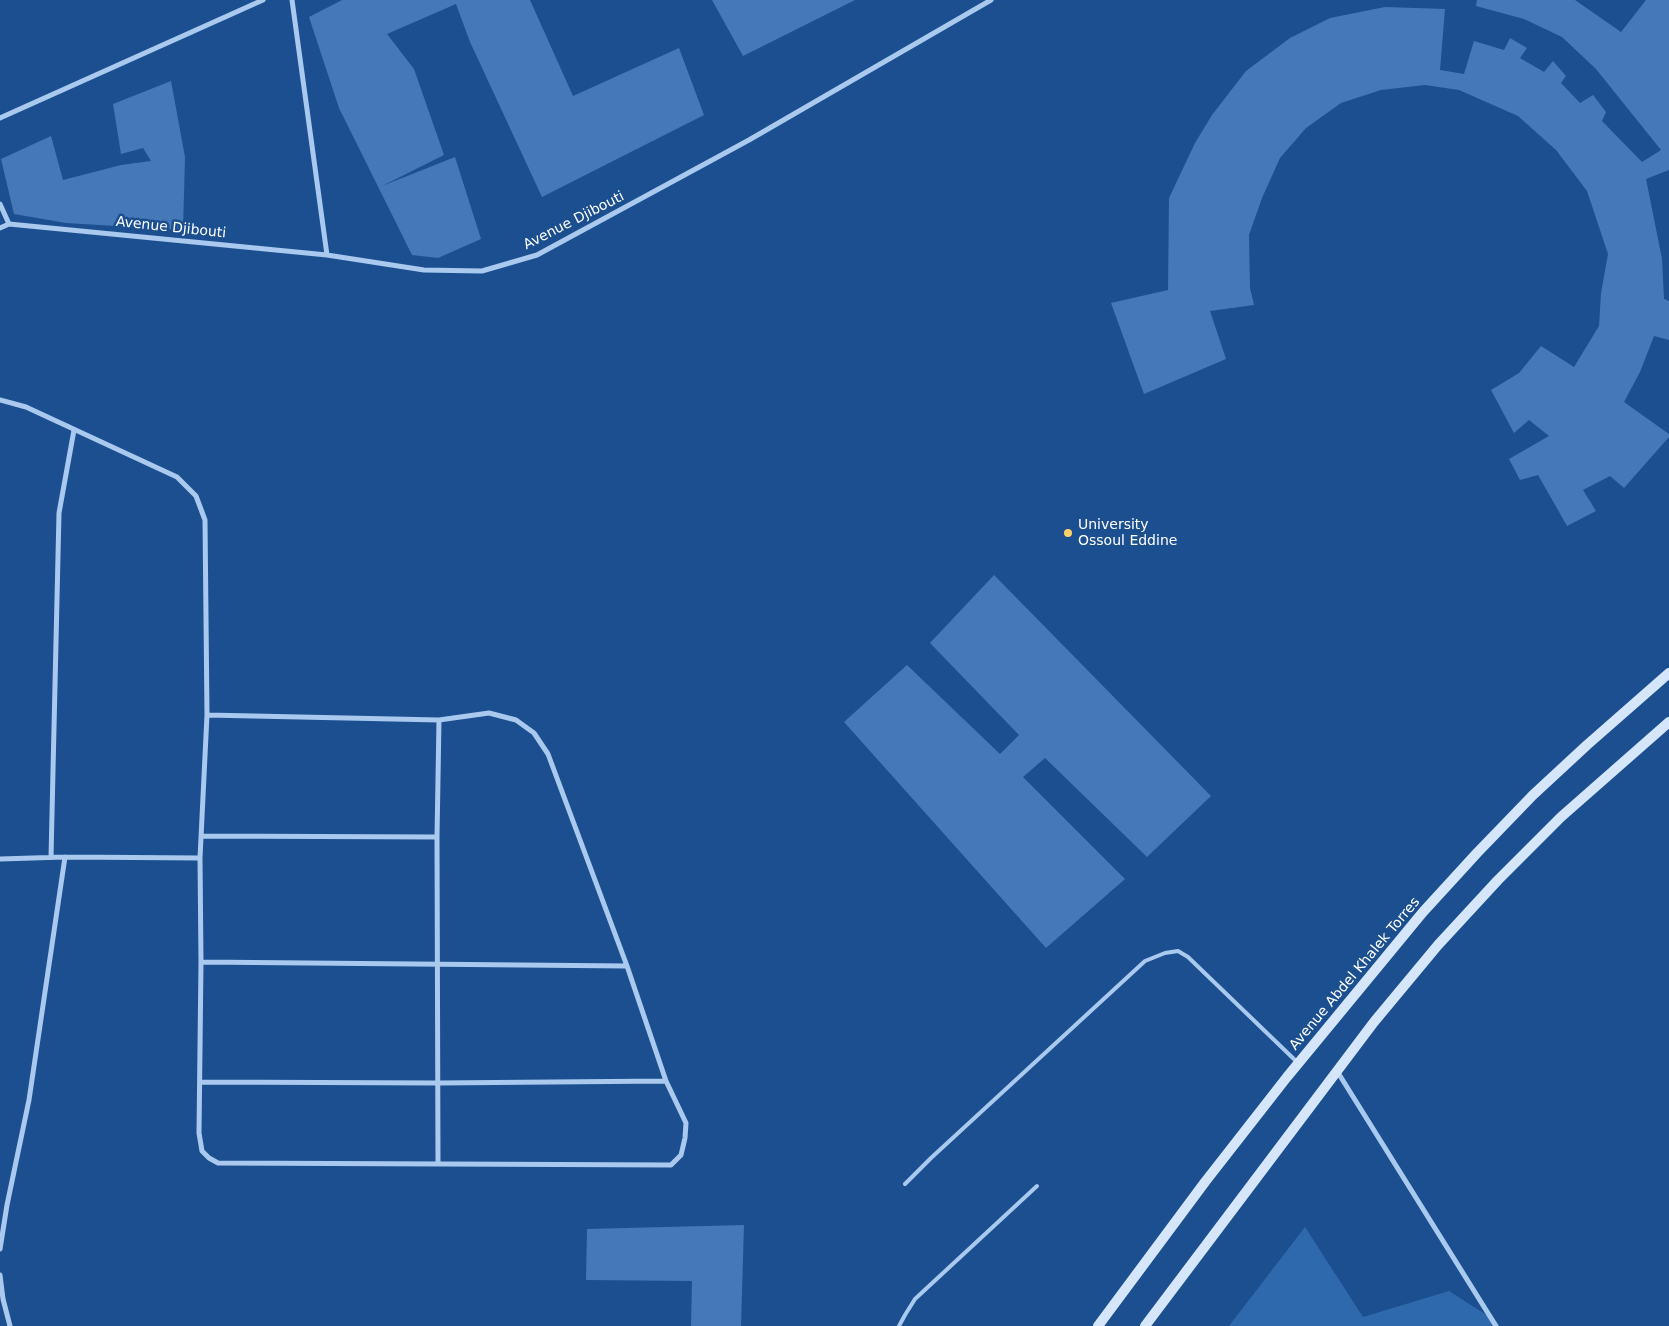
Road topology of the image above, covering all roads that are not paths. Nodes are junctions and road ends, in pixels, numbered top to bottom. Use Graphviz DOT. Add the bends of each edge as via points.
graph roads {
  1 [pos="262,0"];
  2 [pos="292,0"];
  3 [pos="991,0"];
  4 [pos="0,118"];
  5 [pos="0,204"];
  6 [pos="8,224"];
  7 [pos="0,228"];
  8 [pos="327,255"];
  9 [pos="0,400"];
  10 [pos="74,430"];
  11 [pos="1669,673"];
  12 [pos="207,715"];
  13 [pos="440,720"];
  14 [pos="1669,722"];
  15 [pos="202,836"];
  16 [pos="437,837"];
  17 [pos="51,857"];
  18 [pos="65,857"];
  19 [pos="200,858"];
  20 [pos="0,859"];
  21 [pos="202,962"];
  22 [pos="437,964"];
  23 [pos="627,966"];
  24 [pos="1299,1063"];
  25 [pos="1336,1071"];
  26 [pos="666,1081"];
  27 [pos="200,1082"];
  28 [pos="438,1083"];
  29 [pos="438,1164"];
  30 [pos="905,1184"];
  31 [pos="1037,1186"];
  32 [pos="0,1249"];
  33 [pos="0,1275"];
  34 [pos="10,1326"];
  35 [pos="899,1326"];
  36 [pos="1098,1326"];
  37 [pos="1145,1326"];
  38 [pos="1496,1326"];
  1 -- 4 [label="street"];
  2 -- 8 [label="street"];
  3 -- 8 [label="street, Avenue Djibouti" via="749,140 537,255 482,271 424,270"];
  5 -- 6 [label="street"];
  6 -- 7 [label="street"];
  6 -- 8 [label="street, Avenue Djibouti"];
  9 -- 10 [label="street" via="26,407"];
  10 -- 12 [label="street" via="177,477 196,496 205,520"];
  10 -- 17 [label="street" via="59,513"];
  11 -- 24 [label="main road, Avenue Abdel Khalek Torres" via="1532,795 1423,912"];
  12 -- 13 [label="street"];
  12 -- 15 [label="street"];
  13 -- 16 [label="street"];
  13 -- 23 [label="street" via="488,713 516,720 534,732 548,754"];
  14 -- 25 [label="main road" via="1561,817 1498,880 1426,959"];
  15 -- 16 [label="street"];
  15 -- 19 [label="street"];
  16 -- 22 [label="street"];
  17 -- 18 [label="street"];
  17 -- 20 [label="street"];
  18 -- 19 [label="street"];
  18 -- 32 [label="street" via="29,1100"];
  19 -- 21 [label="street"];
  21 -- 22 [label="street"];
  21 -- 27 [label="street"];
  22 -- 23 [label="street"];
  22 -- 28 [label="street"];
  23 -- 26 [label="street"];
  24 -- 30 [label="lane" via="1188,957 1178,951 1166,953 1145,961"];
  24 -- 36 [label="main road, Avenue Abdel Khalek Torres"];
  25 -- 37 [label="main road"];
  25 -- 38 [label="street"];
  26 -- 28 [label="street"];
  26 -- 29 [label="street" via="686,1123 681,1155 671,1165"];
  27 -- 28 [label="street"];
  27 -- 29 [label="street" via="202,1151 218,1163"];
  28 -- 29 [label="street"];
  31 -- 35 [label="lane" via="916,1299"];
  33 -- 34 [label="street"];
}
